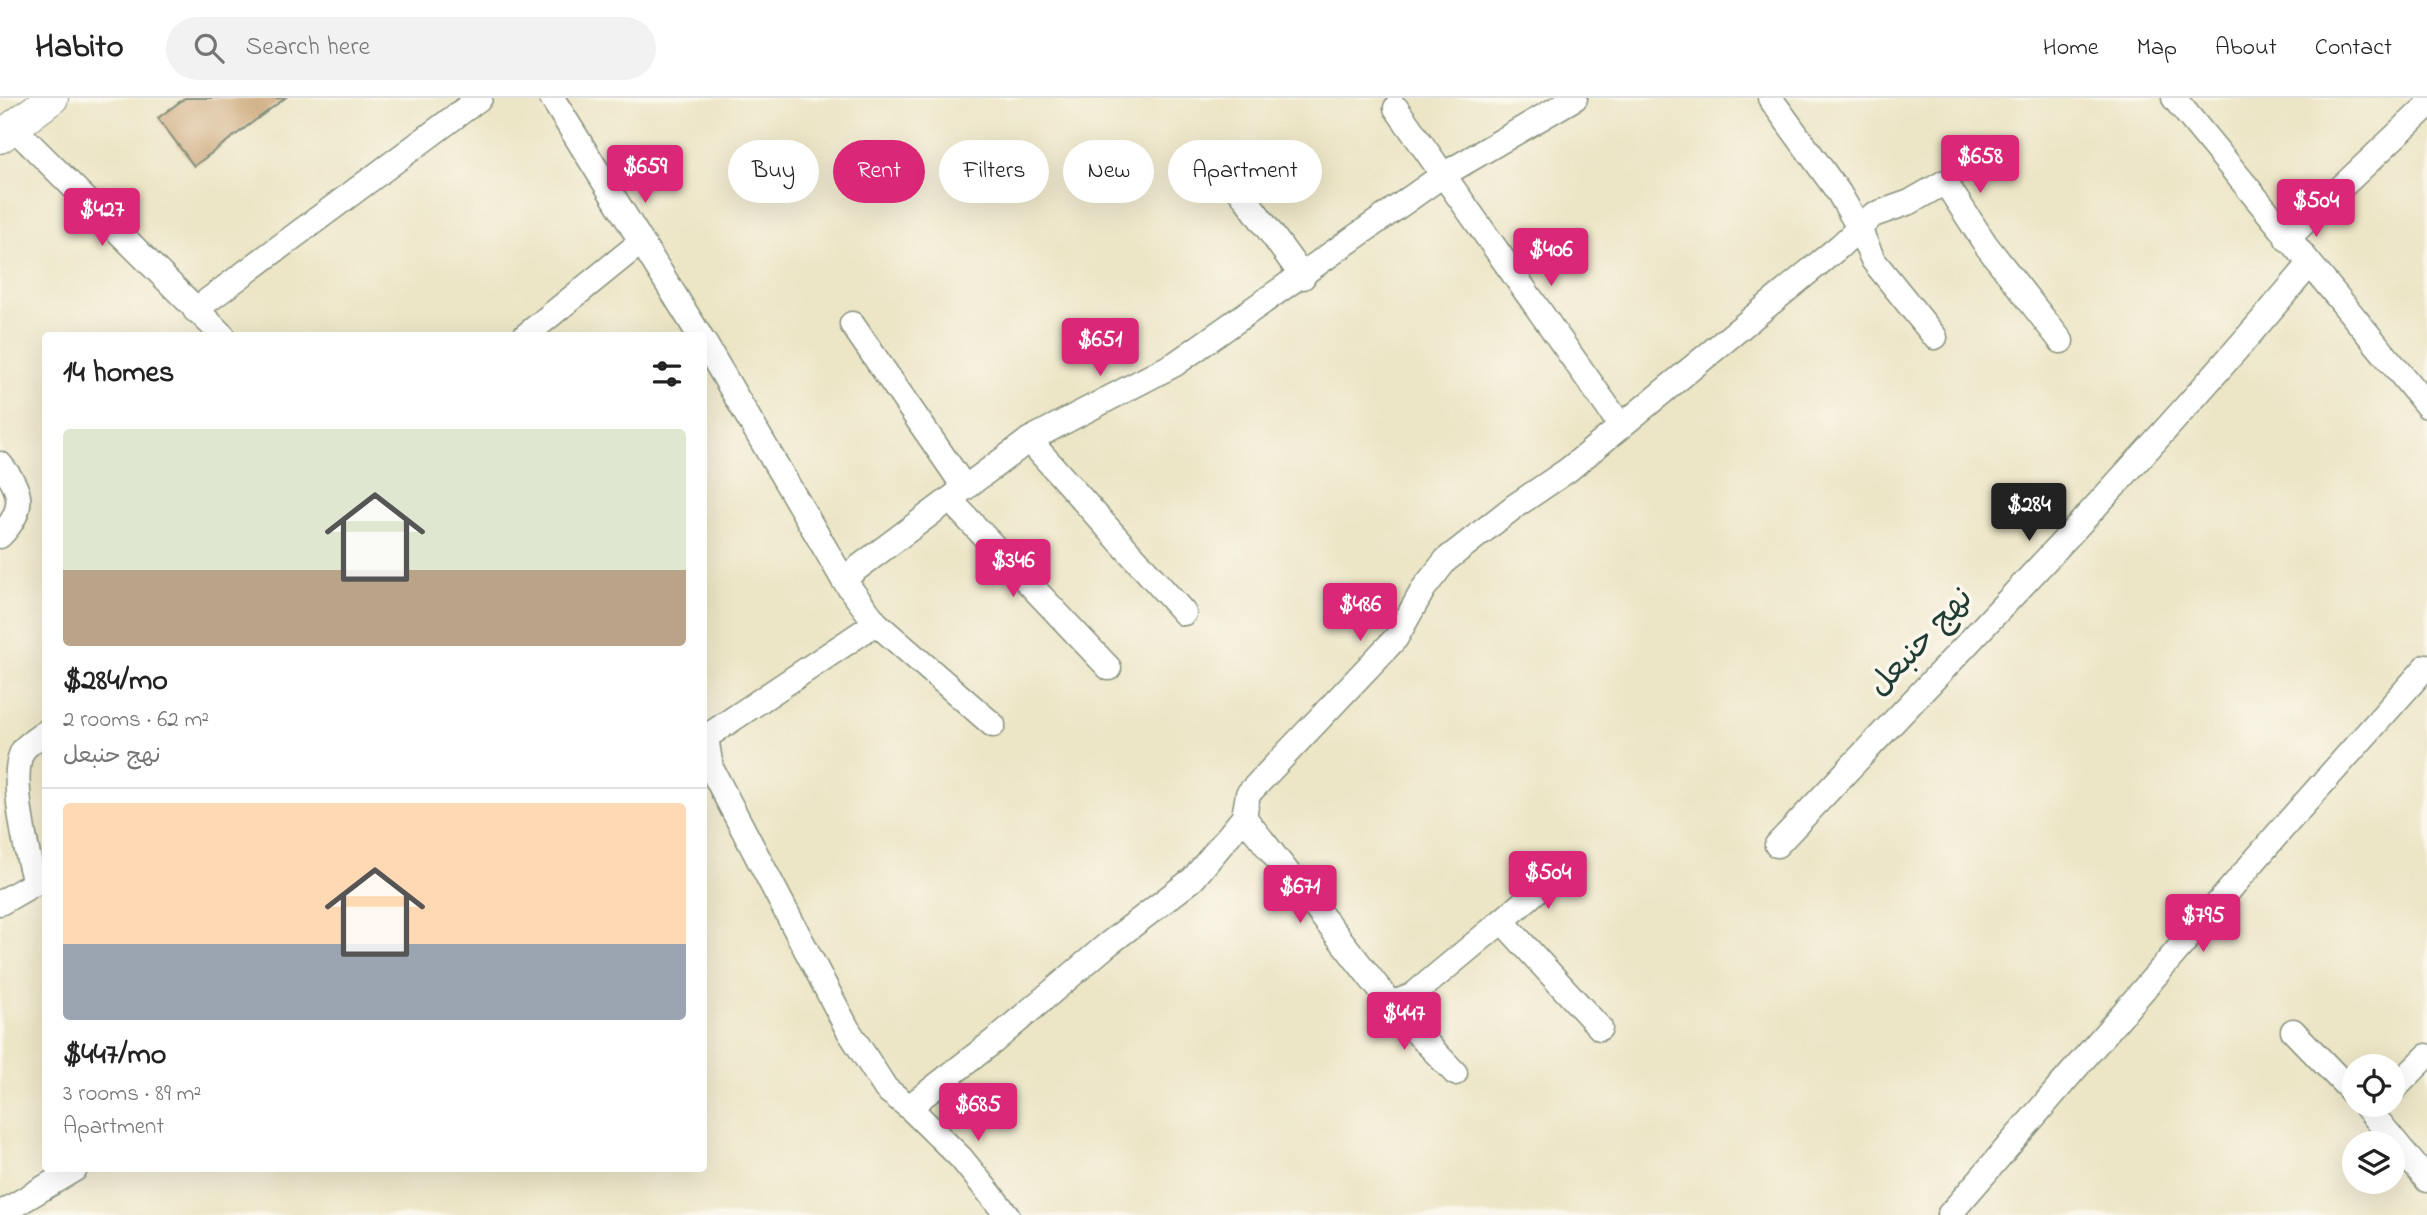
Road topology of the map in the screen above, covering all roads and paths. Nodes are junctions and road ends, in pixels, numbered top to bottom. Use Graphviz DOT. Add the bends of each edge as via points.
graph roads {
  1 [pos="52,98"];
  2 [pos="480,98"];
  3 [pos="552,98"];
  4 [pos="1574,98"];
  5 [pos="1770,98"];
  6 [pos="2174,98"];
  7 [pos="2427,106"];
  8 [pos="1396,108"];
  9 [pos="7,132"];
  10 [pos="1443,176"];
  11 [pos="1249,203"];
  12 [pos="1858,226"];
  13 [pos="2287,239"];
  14 [pos="641,242"];
  15 [pos="2309,265"];
  16 [pos="1303,277"];
  17 [pos="195,310"];
  18 [pos="852,324"];
  19 [pos="219,332"];
  20 [pos="530,332"];
  21 [pos="697,332"];
  22 [pos="1935,337"];
  23 [pos="2061,341"];
  24 [pos="707,347"];
  25 [pos="2424,396"];
  26 [pos="1621,426"];
  27 [pos="1029,440"];
  28 [pos="0,464"];
  29 [pos="958,494"];
  30 [pos="0,536"];
  31 [pos="843,579"];
  32 [pos="1184,613"];
  33 [pos="876,623"];
  34 [pos="2427,666"];
  35 [pos="1109,668"];
  36 [pos="993,725"];
  37 [pos="42,735"];
  38 [pos="707,737"];
  39 [pos="707,748"];
  40 [pos="1244,817"];
  41 [pos="1777,845"];
  42 [pos="1564,867"];
  43 [pos="0,902"];
  44 [pos="1502,920"];
  45 [pos="1393,1003"];
  46 [pos="1600,1028"];
  47 [pos="2293,1031"];
  48 [pos="2427,1056"];
  49 [pos="1455,1073"];
  50 [pos="2405,1078"];
  51 [pos="2342,1082"];
  52 [pos="909,1107"];
  53 [pos="2379,1117"];
  54 [pos="70,1172"];
  55 [pos="2427,1180"];
  56 [pos="0,1214"];
  57 [pos="1007,1215"];
  58 [pos="1949,1215"];
  1 -- 9 [label="main road"];
  2 -- 17 [label="street"];
  3 -- 14 [label="street"];
  4 -- 10 [label="street"];
  5 -- 12 [label="street"];
  6 -- 13 [label="street"];
  7 -- 13 [label="street"];
  8 -- 10 [label="street"];
  9 -- 17 [label="street"];
  10 -- 16 [label="street"];
  10 -- 26 [label="street"];
  11 -- 16 [label="street"];
  12 -- 22 [label="street" via="1873,260"];
  12 -- 23 [label="street" via="1945,182 1986,245"];
  12 -- 26 [label="street" via="1840,246"];
  13 -- 15 [label="street"];
  14 -- 20 [label="street"];
  14 -- 21 [label="street"];
  15 -- 25 [label="street"];
  15 -- 41 [label="street, نهج حنبعل" via="2018,589"];
  16 -- 27 [label="street" via="1175,364"];
  17 -- 19 [label="street"];
  18 -- 29 [label="street"];
  24 -- 31 [label="street"];
  26 -- 40 [label="street" via="1446,560 1396,638 1248,794"];
  27 -- 29 [label="street"];
  27 -- 32 [label="street"];
  28 -- 30 [label="street" via="16,484 20,498 12,524"];
  29 -- 31 [label="street"];
  29 -- 35 [label="street"];
  31 -- 33 [label="street"];
  33 -- 36 [label="street"];
  33 -- 38 [label="street"];
  34 -- 58 [label="street"];
  37 -- 43 [label="street" via="23,750 19,765 21,831 35,883"];
  39 -- 52 [label="street" via="711,768 847,1028 886,1089"];
  40 -- 45 [label="street"];
  40 -- 52 [label="street" via="1193,879"];
  42 -- 44 [label="street"];
  44 -- 45 [label="street" via="1412,996"];
  44 -- 46 [label="street"];
  45 -- 49 [label="street"];
  47 -- 51 [label="street"];
  48 -- 50 [label="street"];
  52 -- 57 [label="street" via="961,1158"];
  53 -- 55 [label="street"];
  54 -- 56 [label="street"];
}
